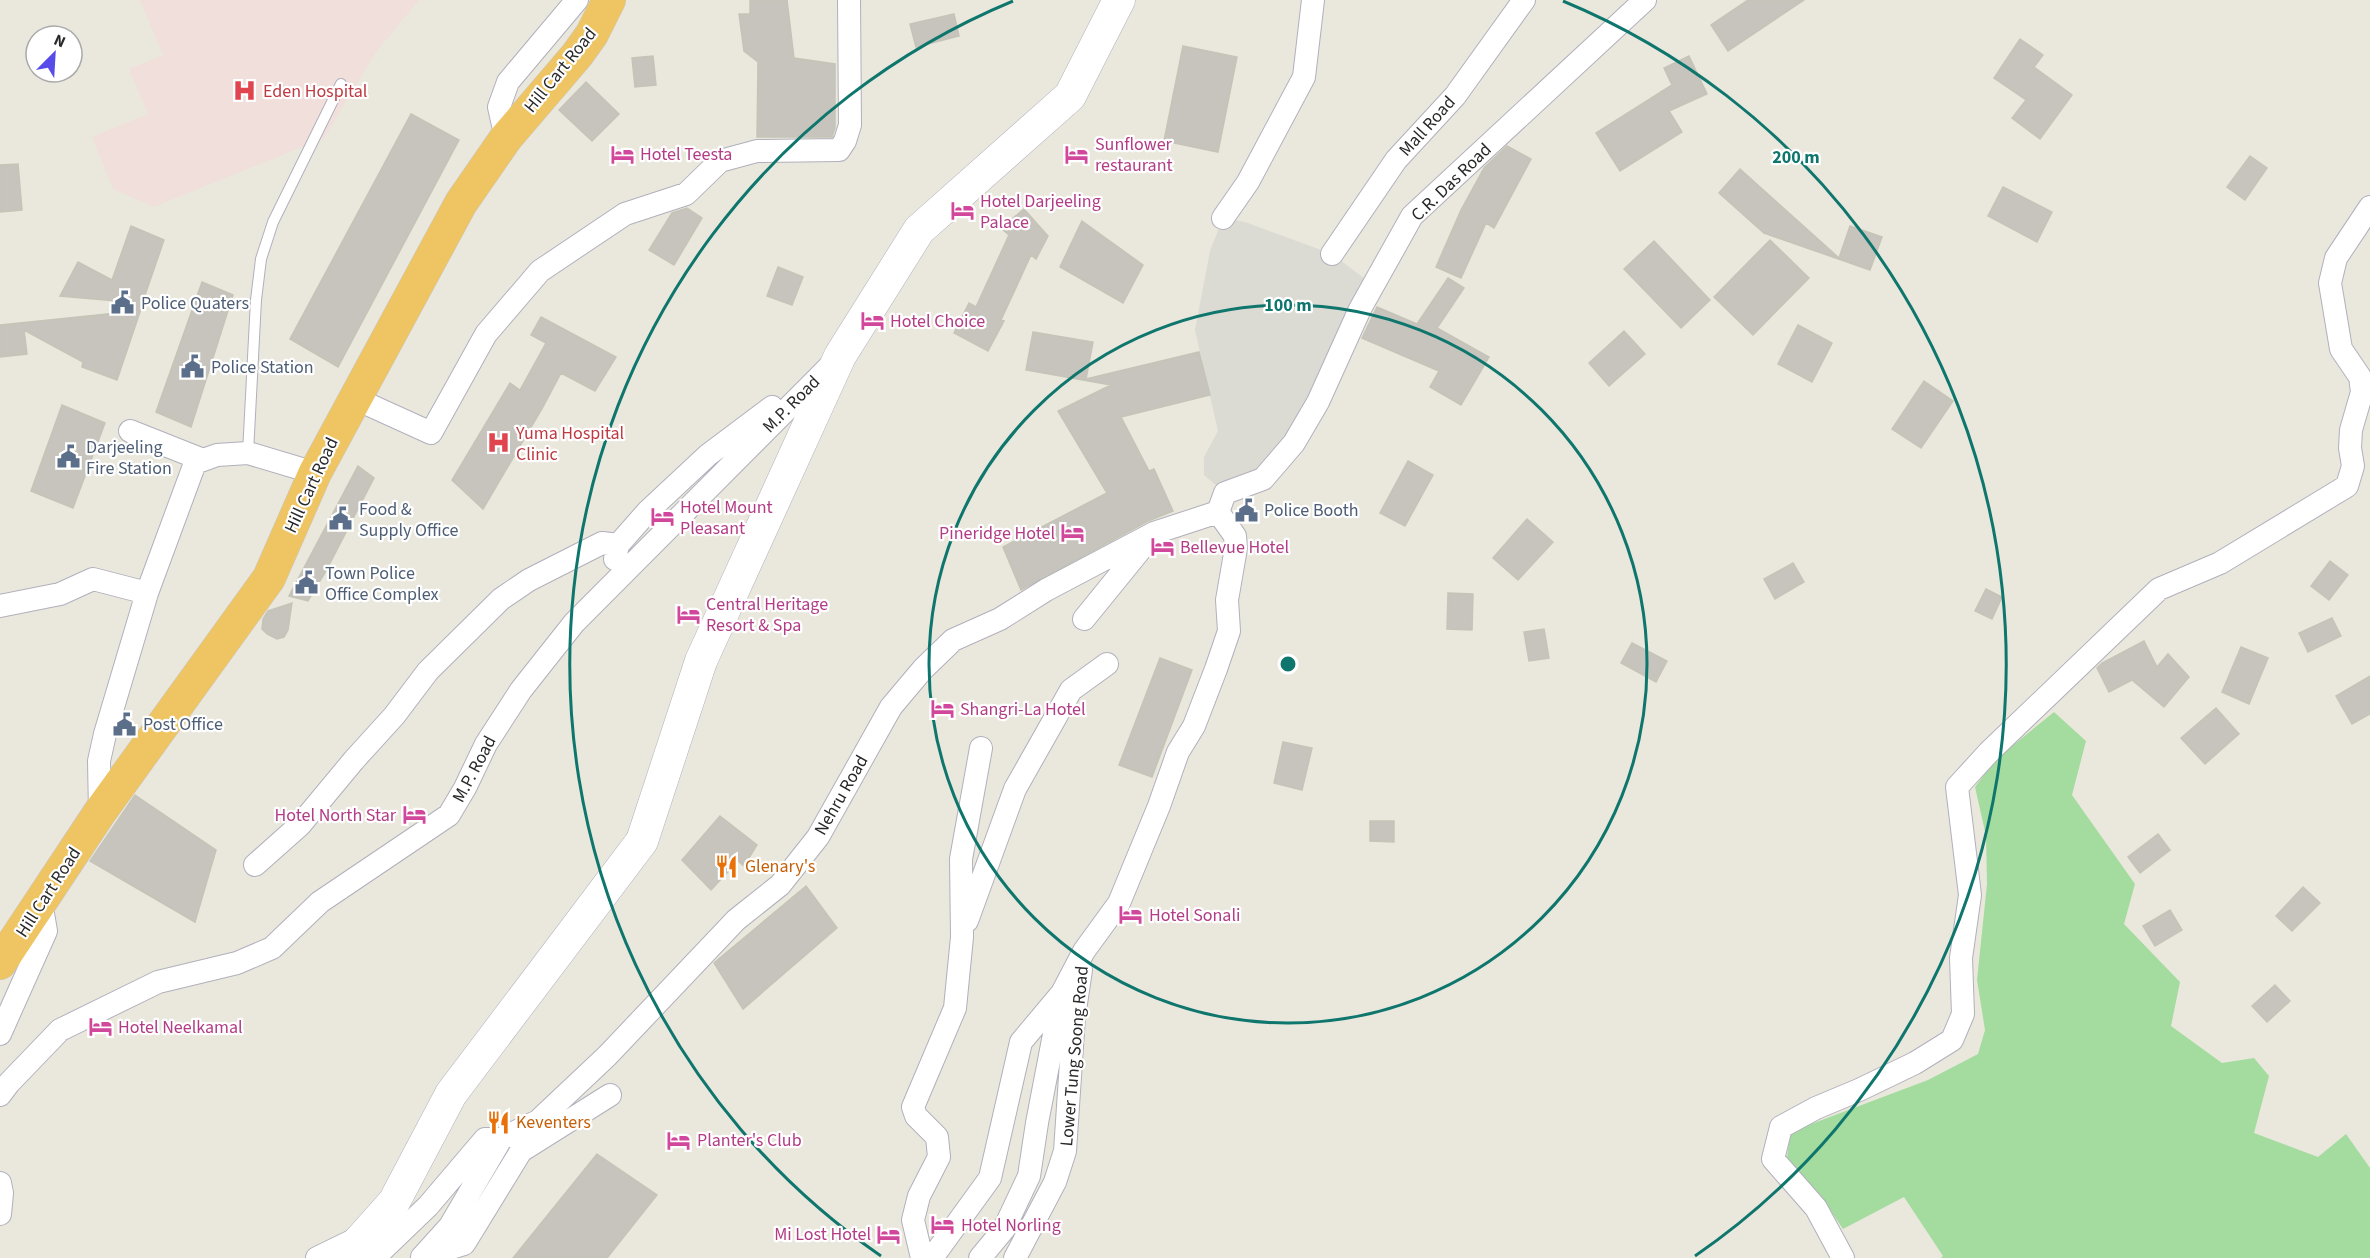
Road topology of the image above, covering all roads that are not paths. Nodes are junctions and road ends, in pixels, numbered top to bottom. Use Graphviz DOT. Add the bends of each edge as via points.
graph roads {
  1 [pos="578,0"];
  2 [pos="609,0"];
  3 [pos="849,0"];
  4 [pos="1119,0"];
  5 [pos="1313,0"];
  6 [pos="1524,0"];
  7 [pos="1645,0"];
  8 [pos="341,84"];
  9 [pos="506,138"];
  10 [pos="2370,207"];
  11 [pos="1223,218"];
  12 [pos="1332,254"];
  13 [pos="840,356"];
  14 [pos="354,398"];
  15 [pos="130,431"];
  16 [pos="248,453"];
  17 [pos="203,460"];
  18 [pos="315,473"];
  19 [pos="1218,512"];
  20 [pos="1154,533"];
  21 [pos="618,545"];
  22 [pos="147,593"];
  23 [pos="593,604"];
  24 [pos="0,606"];
  25 [pos="1084,619"];
  26 [pos="1107,664"];
  27 [pos="981,748"];
  28 [pos="100,812"];
  29 [pos="255,865"];
  30 [pos="41,902"];
  31 [pos="962,937"];
  32 [pos="1084,951"];
  33 [pos="0,963"];
  34 [pos="1062,993"];
  35 [pos="0,1034"];
  36 [pos="0,1095"];
  37 [pos="610,1095"];
  38 [pos="501,1139"];
  39 [pos="0,1183"];
  40 [pos="0,1214"];
  41 [pos="372,1244"];
  42 [pos="317,1258"];
  43 [pos="344,1258"];
  44 [pos="421,1258"];
  45 [pos="922,1258"];
  46 [pos="932,1258"];
  47 [pos="980,1258"];
  48 [pos="1015,1258"];
  49 [pos="1843,1258"];
  1 -- 9 [label="street" via="508,82 499,107"];
  2 -- 9 [label="highway, Hill Cart Road" via="577,55"];
  3 -- 14 [label="street" via="850,125 839,150 757,151 720,161 687,194 625,214 540,271 486,334 431,433"];
  4 -- 13 [label="main road" via="1070,96 919,230"];
  5 -- 11 [label="street" via="1304,77 1248,182"];
  6 -- 12 [label="street, Mall Road" via="1455,96 1396,160"];
  7 -- 19 [label="street, C.R. Das Road" via="1412,216 1360,309 1318,402 1294,443 1263,479 1225,494"];
  8 -- 16 [label="lane" via="273,222 261,259"];
  9 -- 14 [label="highway, Hill Cart Road" via="461,203"];
  10 -- 49 [label="street" via="2336,258 2330,283 2341,349 2360,377 2362,392 2351,430 2353,466 2347,486 2220,563 2159,589 1957,787 1970,895 1961,958 1963,1014 1952,1040 1915,1063 1781,1127 1773,1159 1816,1208"];
  13 -- 21 [label="street" via="708,454"];
  13 -- 23 [label="street, M.P. Road"];
  13 -- 41 [label="main road" via="701,661 642,841 451,1094"];
  14 -- 18 [label="highway, Hill Cart Road"];
  15 -- 17 [label="street"];
  16 -- 17 [label="street" via="217,454"];
  16 -- 18 [label="street"];
  17 -- 22 [label="street" via="195,463"];
  18 -- 28 [label="highway, Hill Cart Road" via="269,578"];
  19 -- 20 [label="street, Nehru Road"];
  19 -- 32 [label="street" via="1235,536 1227,600 1229,631 1194,726 1178,752 1119,903"];
  20 -- 25 [label="street"];
  20 -- 38 [label="street, Nehru Road" via="1000,619 953,640 891,707 818,837 780,885 736,920 607,1056 538,1121"];
  21 -- 23 [label="street"];
  21 -- 29 [label="street" via="602,543 529,580 501,599 428,671 300,825"];
  22 -- 24 [label="street" via="93,579 60,594"];
  22 -- 28 [label="street" via="99,761"];
  23 -- 36 [label="street, M.P. Road" via="521,690 486,744 449,815 320,902 272,948 237,963 158,982 60,1030"];
  26 -- 31 [label="street" via="1071,690 1015,789"];
  27 -- 31 [label="street" via="961,859"];
  28 -- 30 [label="highway, Hill Cart Road"];
  30 -- 33 [label="highway, Hill Cart Road"];
  30 -- 35 [label="street" via="46,931"];
  31 -- 45 [label="street" via="955,1008 913,1107 916,1116 937,1137 939,1157 919,1196 913,1220"];
  32 -- 34 [label="street"];
  32 -- 48 [label="street, Lower Tung Soong Road" via="1074,1017 1065,1151 1055,1182"];
  34 -- 46 [label="street" via="1021,1042 990,1178"];
  34 -- 47 [label="street" via="1029,1176 1004,1229"];
  37 -- 44 [label="street" via="521,1150 465,1244"];
  38 -- 41 [label="street, Nehru Road" via="484,1139 428,1206"];
  38 -- 44 [label="street" via="450,1226"];
  39 -- 40 [label="street"];
  41 -- 42 [label="street, Nehru Road"];
  41 -- 43 [label="main road"];
}
